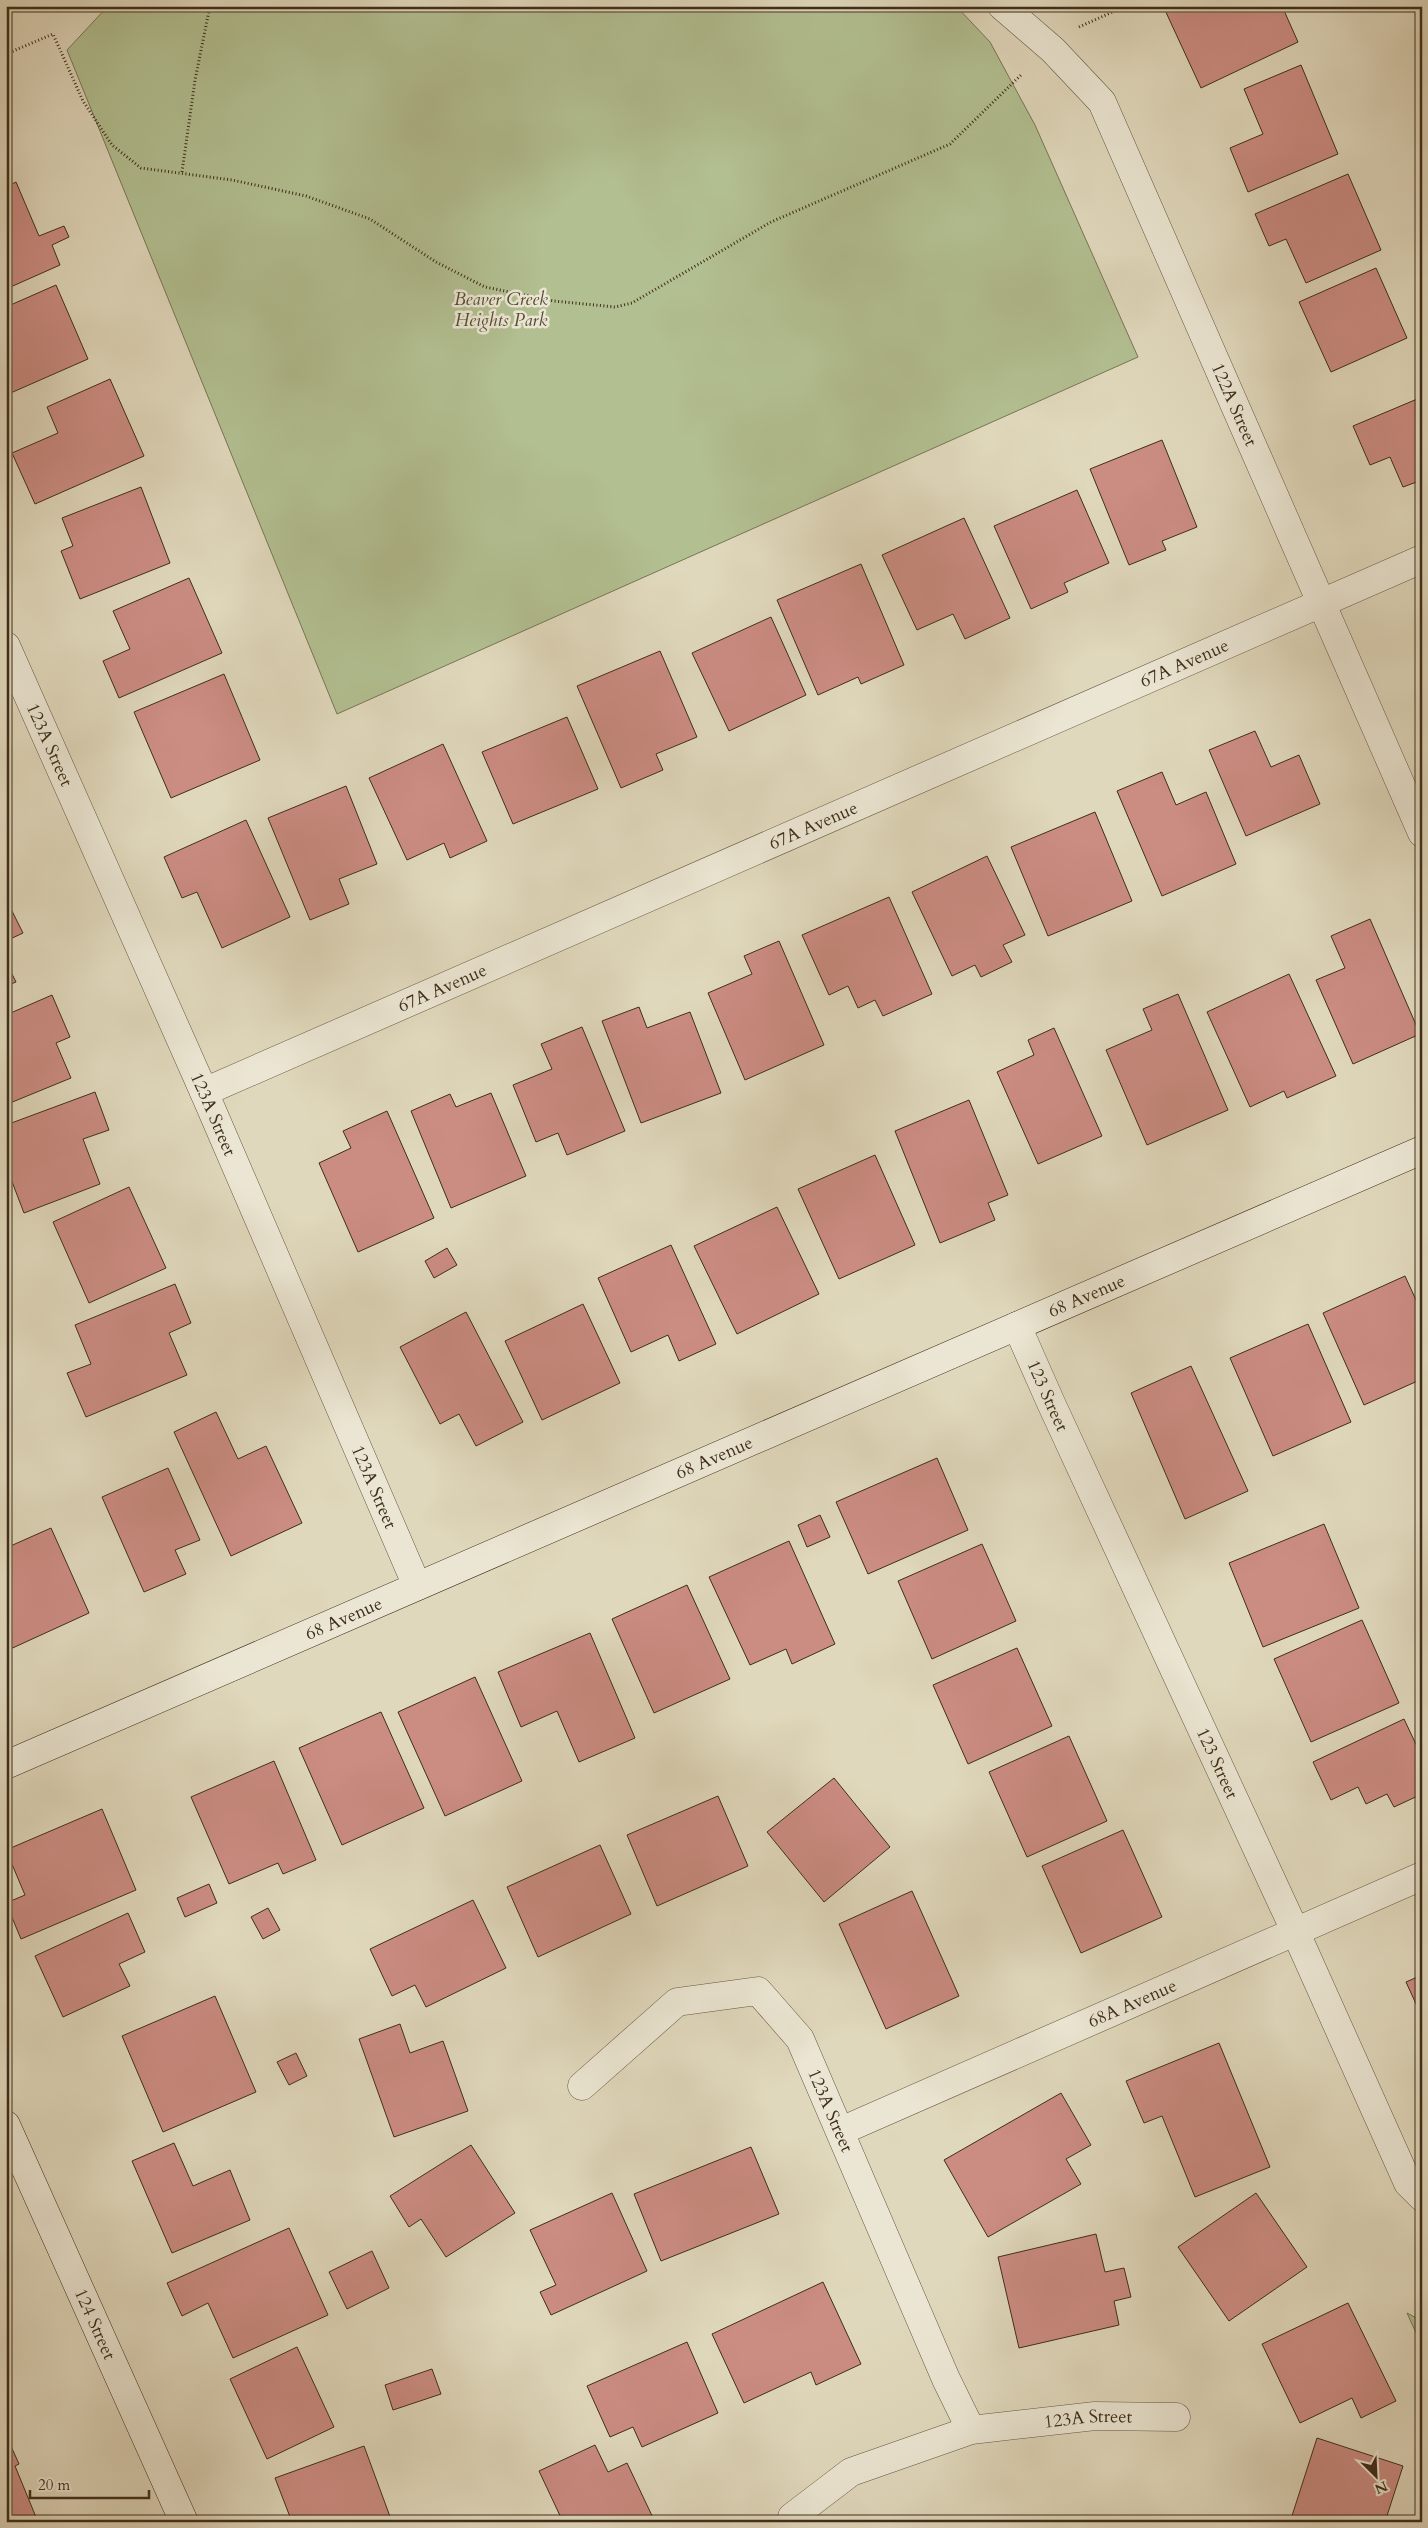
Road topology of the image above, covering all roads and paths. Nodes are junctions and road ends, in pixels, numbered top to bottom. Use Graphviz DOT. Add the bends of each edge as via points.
graph roads {
  1 [pos="210,6"];
  2 [pos="1002,6"];
  3 [pos="1126,6"];
  4 [pos="1078,28"];
  5 [pos="6,54"];
  6 [pos="1021,75"];
  7 [pos="182,172"];
  8 [pos="1422,559"];
  9 [pos="1322,603"];
  10 [pos="6,646"];
  11 [pos="1422,833"];
  12 [pos="204,1092"];
  13 [pos="1422,1150"];
  14 [pos="1018,1326"];
  15 [pos="417,1586"];
  16 [pos="6,1765"];
  17 [pos="1422,1876"];
  18 [pos="1296,1933"];
  19 [pos="582,2086"];
  20 [pos="6,2125"];
  21 [pos="841,2130"];
  22 [pos="1422,2197"];
  23 [pos="1176,2417"];
  24 [pos="971,2430"];
  25 [pos="792,2517"];
  26 [pos="184,2522"];
  1 -- 7 [label="path"];
  2 -- 9 [label="street, 122A Street" via="1053,50 1102,102"];
  3 -- 4 [label="path"];
  5 -- 7 [label="path" via="53,34 83,101 112,145 142,168"];
  6 -- 7 [label="path" via="950,144 771,222 632,303 614,307 554,301 485,287 436,262 370,219 306,196"];
  8 -- 9 [label="street, 67A Avenue"];
  9 -- 11 [label="street, 122A Street"];
  9 -- 12 [label="street, 67A Avenue"];
  10 -- 12 [label="street, 123A Street"];
  12 -- 15 [label="street, 123A Street"];
  13 -- 14 [label="street, 68 Avenue"];
  14 -- 15 [label="street, 68 Avenue"];
  14 -- 18 [label="street, 123 Street"];
  15 -- 16 [label="street, 68 Avenue"];
  17 -- 18 [label="street, 68A Avenue"];
  18 -- 21 [label="street, 68A Avenue"];
  18 -- 22 [label="street, 123 Street" via="1408,2183"];
  19 -- 21 [label="street, 123A Street" via="677,2002 758,1991 800,2039"];
  20 -- 26 [label="street, 124 Street"];
  21 -- 24 [label="street, 123A Street" via="942,2370"];
  23 -- 24 [label="street, 123A Street" via="1095,2416"];
  24 -- 25 [label="street, 123A Street" via="852,2472"];
}
